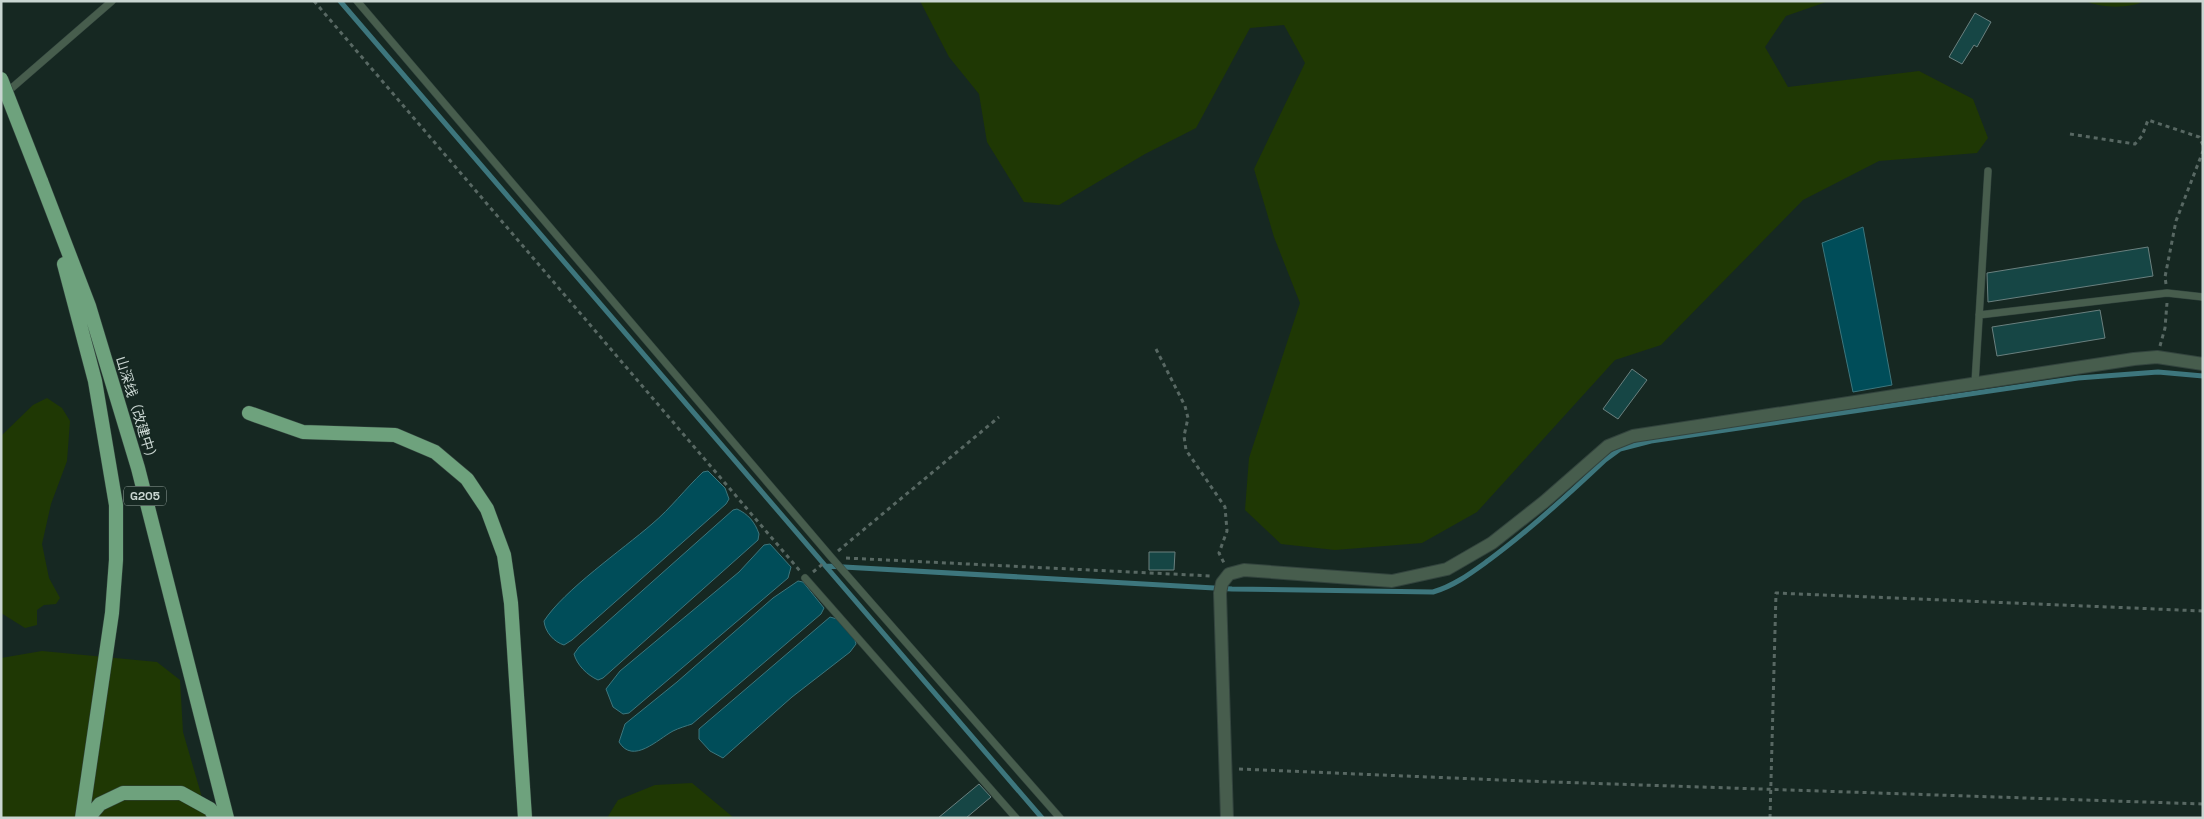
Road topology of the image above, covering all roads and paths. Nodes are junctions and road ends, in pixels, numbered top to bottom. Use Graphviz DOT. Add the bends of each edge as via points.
graph roads {
  1 [pos="112,1"];
  2 [pos="314,1"];
  3 [pos="357,1"];
  4 [pos="1,79"];
  5 [pos="1,97"];
  6 [pos="2070,134"];
  7 [pos="2203,145"];
  8 [pos="2203,151"];
  9 [pos="1988,171"];
  10 [pos="41,181"];
  11 [pos="2167,294"];
  12 [pos="2203,297"];
  13 [pos="1979,315"];
  14 [pos="1156,348"];
  15 [pos="2157,357"];
  16 [pos="2203,364"];
  17 [pos="1975,383"];
  18 [pos="249,413"];
  19 [pos="999,417"];
  20 [pos="831,557"];
  21 [pos="1229,574"];
  22 [pos="805,578"];
  23 [pos="2203,611"];
  24 [pos="1226,769"];
  25 [pos="1771,790"];
  26 [pos="2203,804"];
  27 [pos="82,818"];
  28 [pos="88,818"];
  29 [pos="216,818"];
  30 [pos="227,818"];
  31 [pos="525,818"];
  32 [pos="1016,818"];
  33 [pos="1060,818"];
  34 [pos="1227,818"];
  35 [pos="1770,818"];
  1 -- 5 [label="lane"];
  2 -- 22 [label="path"];
  3 -- 20 [label="lane"];
  4 -- 10 [label="highway, 山深线（改建中） / G205, bridge"];
  6 -- 7 [label="path" via="2135,144 2148,120 2199,137"];
  8 -- 11 [label="path" via="2176,221 2165,277"];
  9 -- 13 [label="lane"];
  10 -- 27 [label="highway" via="95,381 116,505 112,614"];
  10 -- 30 [label="highway, 山深线（改建中） / G205" via="89,306 138,468"];
  11 -- 12 [label="lane"];
  11 -- 13 [label="lane"];
  11 -- 15 [label="path" via="2165,328"];
  13 -- 17 [label="lane"];
  14 -- 21 [label="path" via="1185,406 1188,418 1184,436 1186,450 1225,508 1227,531 1219,553"];
  15 -- 16 [label="street"];
  15 -- 17 [label="street"];
  17 -- 21 [label="street" via="1633,436 1608,446 1492,543 1447,569 1392,581 1244,570"];
  18 -- 31 [label="highway" via="303,432 395,435 435,452 467,479 487,509 504,555 511,604"];
  19 -- 20 [label="path"];
  20 -- 21 [label="path" via="1212,576"];
  20 -- 22 [label="path"];
  20 -- 33 [label="lane"];
  21 -- 24 [label="street" via="1220,593"];
  22 -- 32 [label="lane"];
  23 -- 25 [label="path" via="1776,593"];
  24 -- 25 [label="path"];
  24 -- 34 [label="street"];
  25 -- 26 [label="path"];
  25 -- 35 [label="path"];
  28 -- 29 [label="highway" via="100,804 124,793 181,794 210,809"];
}
